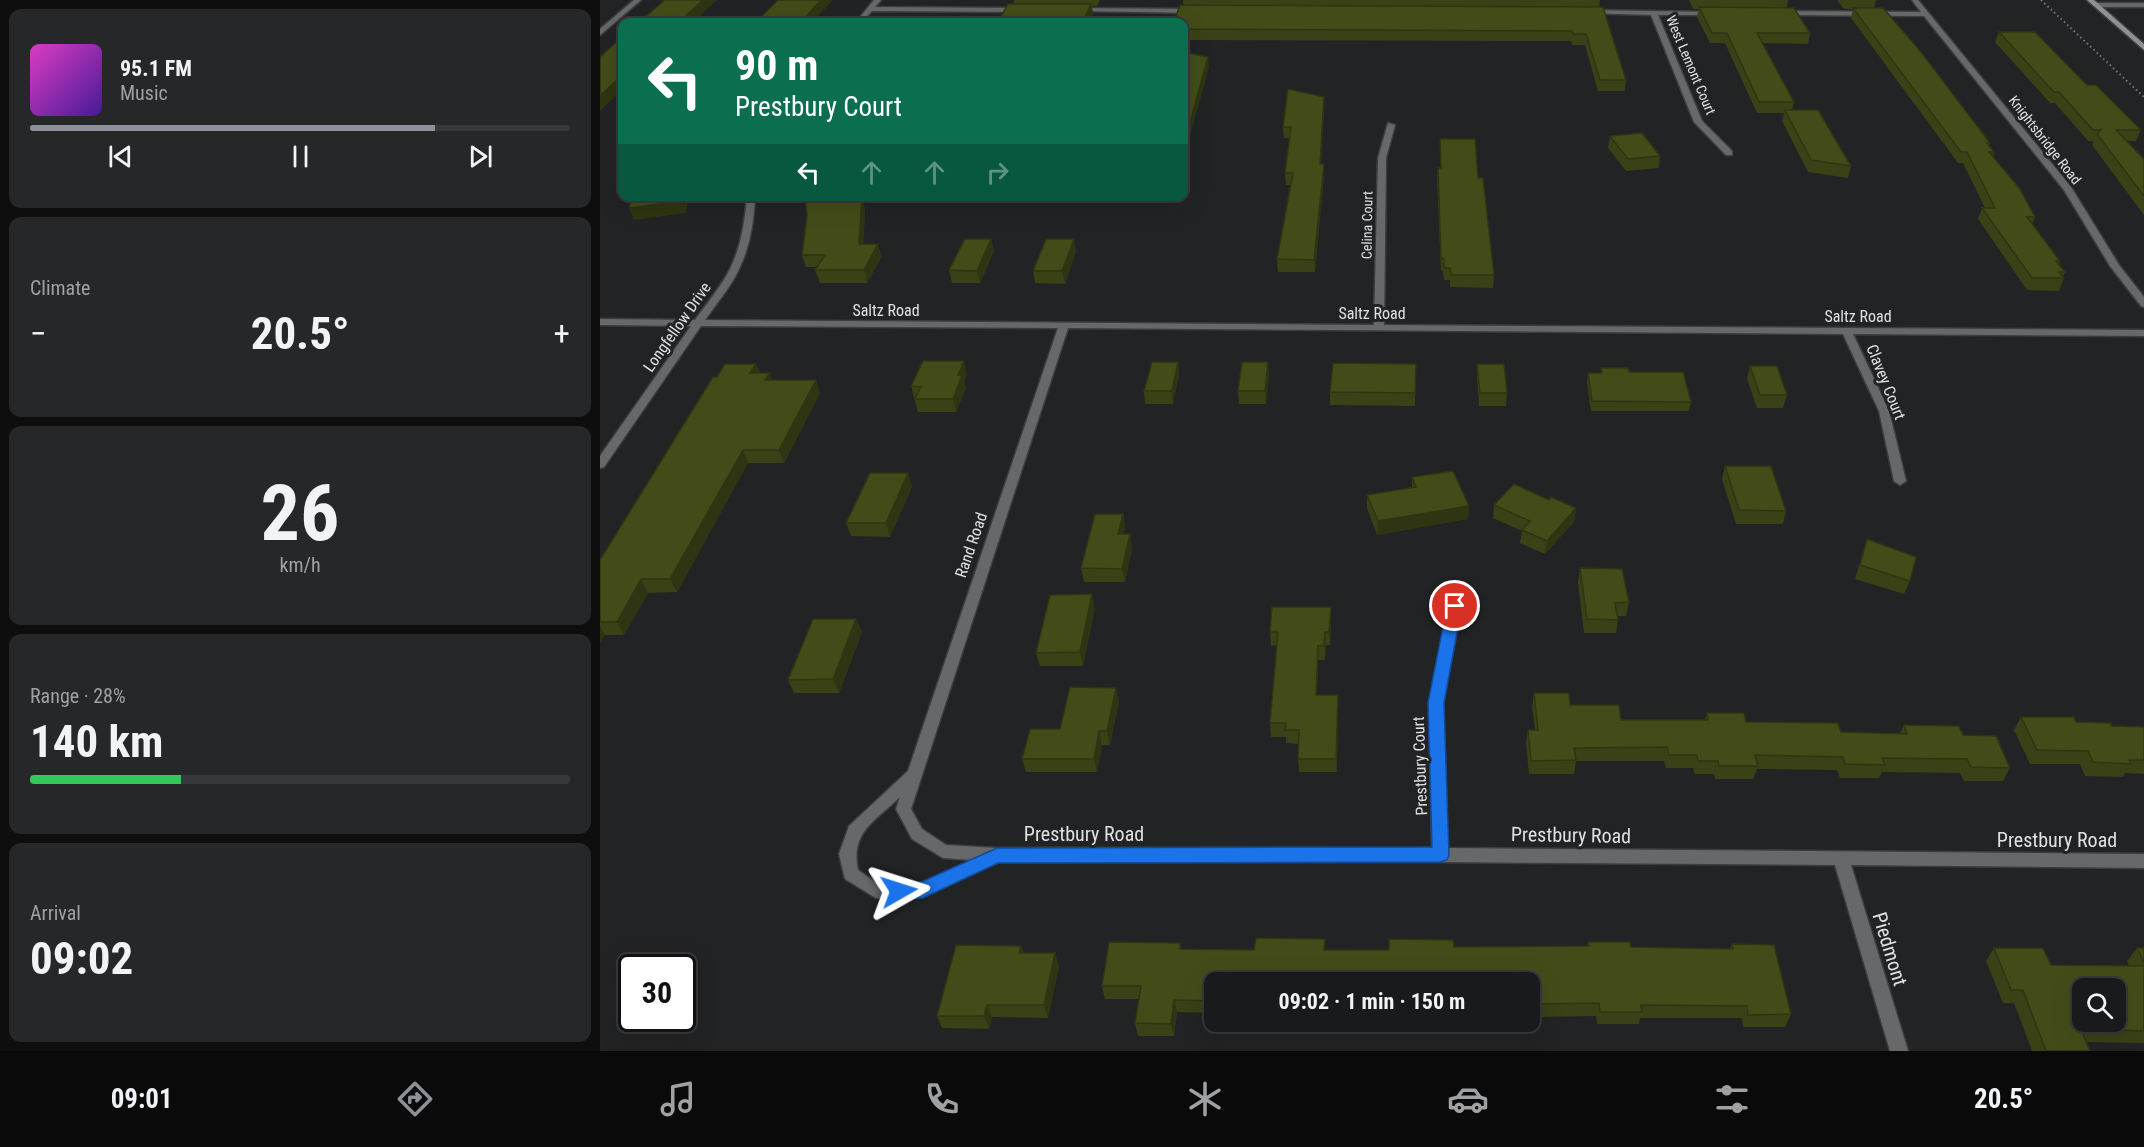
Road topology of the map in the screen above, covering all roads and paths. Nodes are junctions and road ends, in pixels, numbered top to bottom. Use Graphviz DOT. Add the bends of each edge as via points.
graph roads {
  1 [pos="639,0"];
  2 [pos="878,0"];
  3 [pos="1915,0"];
  4 [pos="2042,0"];
  5 [pos="2093,3"];
  6 [pos="2144,5"];
  7 [pos="870,9"];
  8 [pos="1033,10"];
  9 [pos="1068,10"];
  10 [pos="1140,10"];
  11 [pos="1199,11"];
  12 [pos="1584,12"];
  13 [pos="1654,13"];
  14 [pos="1725,13"];
  15 [pos="1772,13"];
  16 [pos="1926,14"];
  17 [pos="863,18"];
  18 [pos="1136,18"];
  19 [pos="600,33"];
  20 [pos="2144,48"];
  21 [pos="2144,97"];
  22 [pos="1391,125"];
  23 [pos="1728,153"];
  24 [pos="751,201"];
  25 [pos="2144,304"];
  26 [pos="600,322"];
  27 [pos="698,323"];
  28 [pos="1064,326"];
  29 [pos="1379,328"];
  30 [pos="1847,331"];
  31 [pos="2144,333"];
  32 [pos="600,464"];
  33 [pos="1900,481"];
  34 [pos="1455,606"];
  35 [pos="913,776"];
  36 [pos="917,834"];
  37 [pos="997,855"];
  38 [pos="1440,855"];
  39 [pos="1841,859"];
  40 [pos="2144,861"];
  41 [pos="851,874"];
  42 [pos="1899,1051"];
  1 -- 19 [label="street"];
  2 -- 7 [label="street"];
  3 -- 16 [label="street, Knightsbridge Road"];
  4 -- 21 [label="path"];
  5 -- 6 [label="street"];
  5 -- 20 [label="main road"];
  7 -- 8 [label="street"];
  7 -- 17 [label="street"];
  9 -- 10 [label="street"];
  10 -- 11 [label="street"];
  10 -- 18 [label="street"];
  12 -- 13 [label="street"];
  13 -- 14 [label="street"];
  13 -- 23 [label="street, West Lemont Court" via="1698,122"];
  15 -- 16 [label="street"];
  16 -- 25 [label="street, Knightsbridge Road" via="2067,189"];
  22 -- 29 [label="street, Celina Court" via="1382,158"];
  24 -- 27 [label="street, Longfellow Drive" via="744,248 734,271"];
  26 -- 27 [label="street, Saltz Road"];
  27 -- 28 [label="street, Saltz Road"];
  27 -- 32 [label="street, Longfellow Drive"];
  28 -- 29 [label="street, Saltz Road"];
  28 -- 35 [label="street, Rand Road"];
  29 -- 30 [label="street, Saltz Road"];
  30 -- 31 [label="street, Saltz Road"];
  30 -- 33 [label="street, Clavey Court" via="1884,411"];
  34 -- 38 [label="street, Prestbury Court" via="1436,703"];
  35 -- 36 [label="street, Rand Road" via="903,809"];
  35 -- 41 [label="street, Rand Road" via="854,831 847,854"];
  36 -- 37 [label="street, Prestbury Road" via="943,851"];
  37 -- 38 [label="street, Prestbury Road"];
  37 -- 41 [label="street, Prestbury Road" via="923,890 876,891"];
  38 -- 39 [label="street, Prestbury Road"];
  39 -- 40 [label="street, Prestbury Road"];
  39 -- 42 [label="street, Piedmont"];
}
